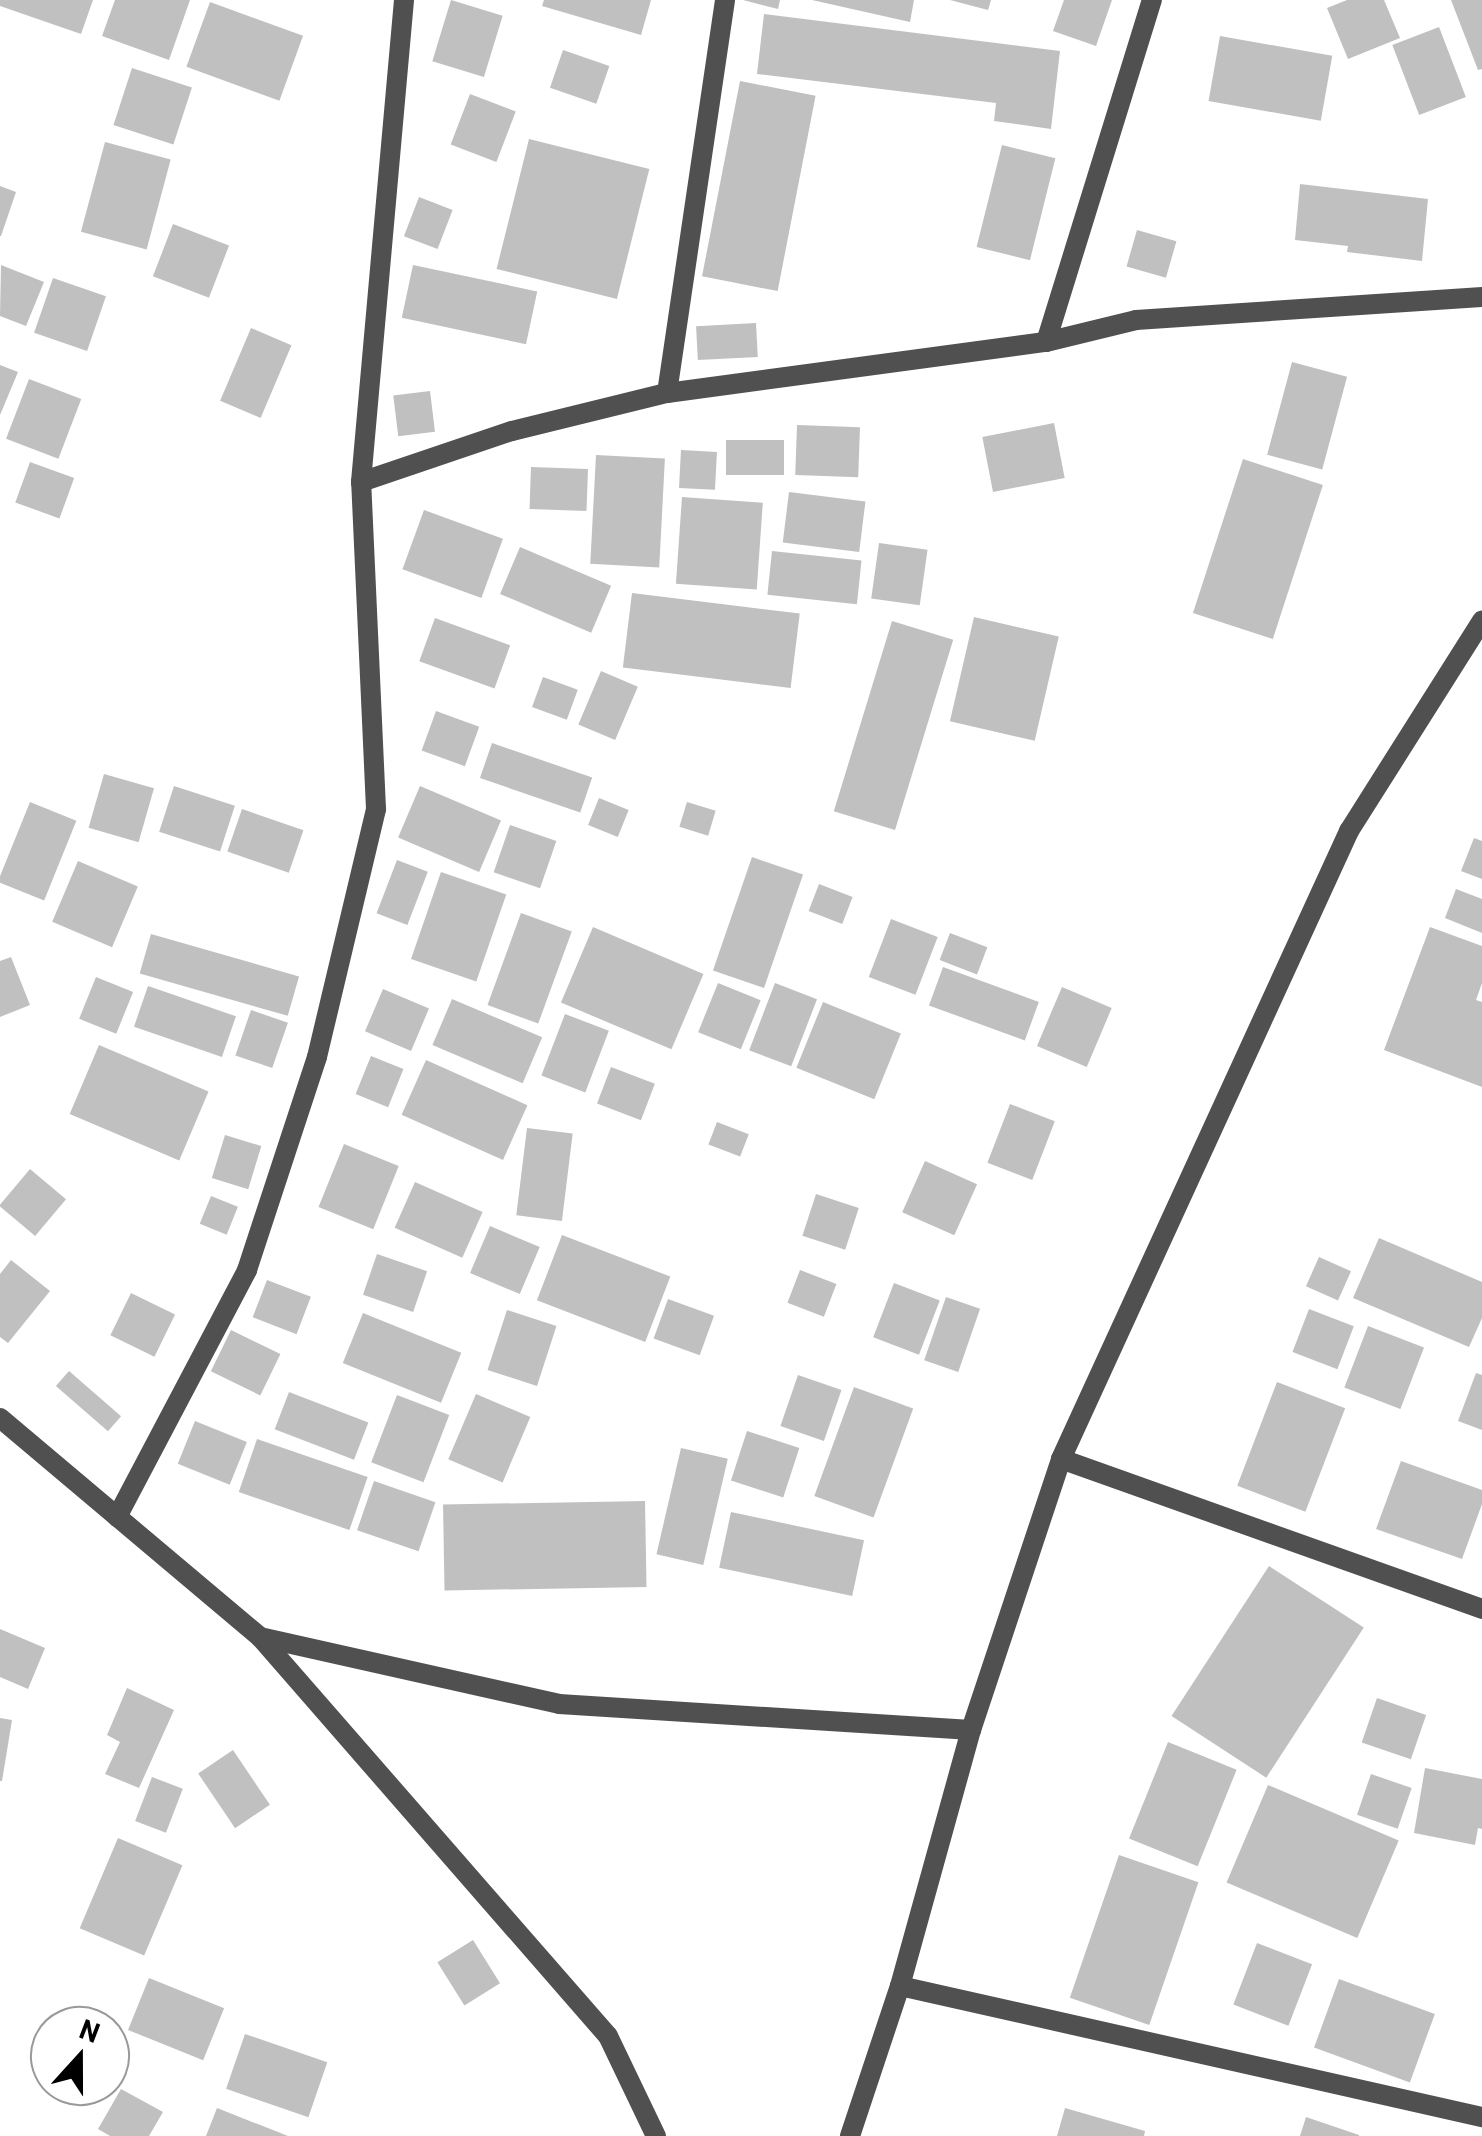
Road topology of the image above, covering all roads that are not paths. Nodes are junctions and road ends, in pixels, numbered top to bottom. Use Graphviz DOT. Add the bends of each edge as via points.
graph roads {
  1 [pos="404,0"];
  2 [pos="725,0"];
  3 [pos="1152,0"];
  4 [pos="1482,297"];
  5 [pos="1046,342"];
  6 [pos="667,393"];
  7 [pos="360,482"];
  8 [pos="1482,620"];
  9 [pos="0,1418"];
  10 [pos="1061,1459"];
  11 [pos="117,1517"];
  12 [pos="1482,1608"];
  13 [pos="260,1638"];
  14 [pos="972,1730"];
  15 [pos="900,1986"];
  16 [pos="1482,2117"];
  17 [pos="656,2136"];
  18 [pos="850,2136"];
  1 -- 7 [label="street"];
  2 -- 6 [label="street"];
  3 -- 5 [label="street"];
  4 -- 5 [label="street" via="1136,320"];
  5 -- 6 [label="street"];
  6 -- 7 [label="street" via="512,431"];
  7 -- 11 [label="street" via="372,828 317,1057 247,1270"];
  8 -- 10 [label="street" via="1349,831"];
  9 -- 11 [label="street"];
  10 -- 12 [label="street"];
  10 -- 14 [label="street"];
  11 -- 13 [label="street"];
  13 -- 14 [label="street" via="559,1704"];
  13 -- 17 [label="street" via="608,2036"];
  14 -- 15 [label="street"];
  15 -- 16 [label="street"];
  15 -- 18 [label="street"];
}
